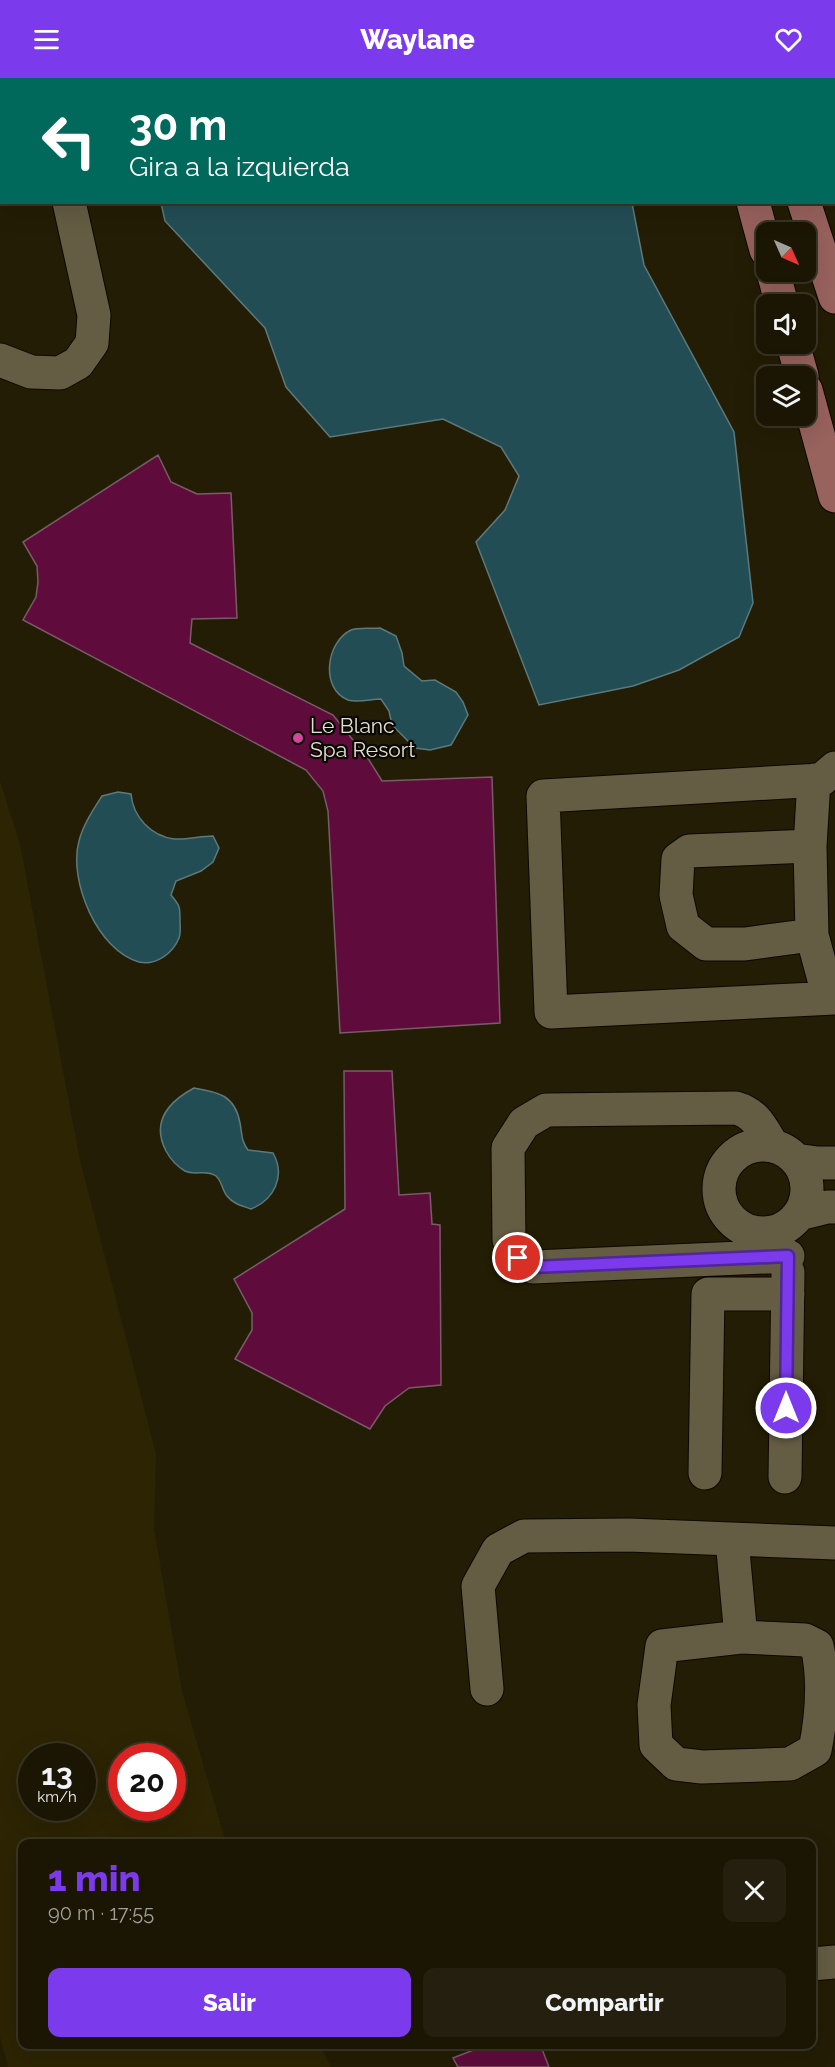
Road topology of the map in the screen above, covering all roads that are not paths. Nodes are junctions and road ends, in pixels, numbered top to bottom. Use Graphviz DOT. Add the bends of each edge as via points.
graph roads {
  1 [pos="69,204"];
  2 [pos="754,204"];
  3 [pos="805,204"];
  4 [pos="758,222"];
  5 [pos="835,297"];
  6 [pos="0,360"];
  7 [pos="816,426"];
  8 [pos="835,496"];
  9 [pos="825,774"];
  10 [pos="810,846"];
  11 [pos="812,935"];
  12 [pos="832,998"];
  13 [pos="785,1153"];
  14 [pos="835,1163"];
  15 [pos="835,1207"];
  16 [pos="792,1232"];
  17 [pos="788,1294"];
  18 [pos="705,1473"];
  19 [pos="785,1477"];
  20 [pos="732,1540"];
  21 [pos="835,1544"];
  22 [pos="741,1637"];
  23 [pos="486,1689"];
  24 [pos="835,1962"];
  25 [pos="816,1964"];
  1 -- 6 [label="lane" via="94,315 92,343 78,363 60,373 32,372"];
  2 -- 4 [label="main road"];
  3 -- 5 [label="main road"];
  7 -- 8 [label="main road"];
  9 -- 10 [label="lane"];
  9 -- 12 [label="lane" via="543,795 551,1012"];
  10 -- 11 [label="lane"];
  10 -- 11 [label="lane" via="689,851 678,859 676,895 683,926 706,944 745,944"];
  11 -- 12 [label="lane"];
  13 -- 14 [label="lane" via="817,1163"];
  13 -- 16 [label="lane" via="804,1173 807,1188"];
  13 -- 16 [label="lane" via="756,1145 741,1150 721,1172 718,1187 725,1214 735,1224 762,1234"];
  13 -- 16 [label="lane" via="754,1117 736,1108 546,1110 524,1123 508,1148 509,1240 518,1258 533,1267"];
  15 -- 16 [label="lane" via="827,1207"];
  16 -- 17 [label="lane"];
  17 -- 18 [label="lane" via="708,1294"];
  17 -- 19 [label="lane"];
  20 -- 21 [label="lane"];
  20 -- 22 [label="lane"];
  20 -- 23 [label="lane" via="629,1535 524,1536 498,1550 478,1586"];
  22 -- 22 [label="lane" via="805,1640 817,1646 822,1717 815,1750 790,1764 676,1764 656,1745 654,1705 662,1646"];
  24 -- 25 [label="lane"];
}
